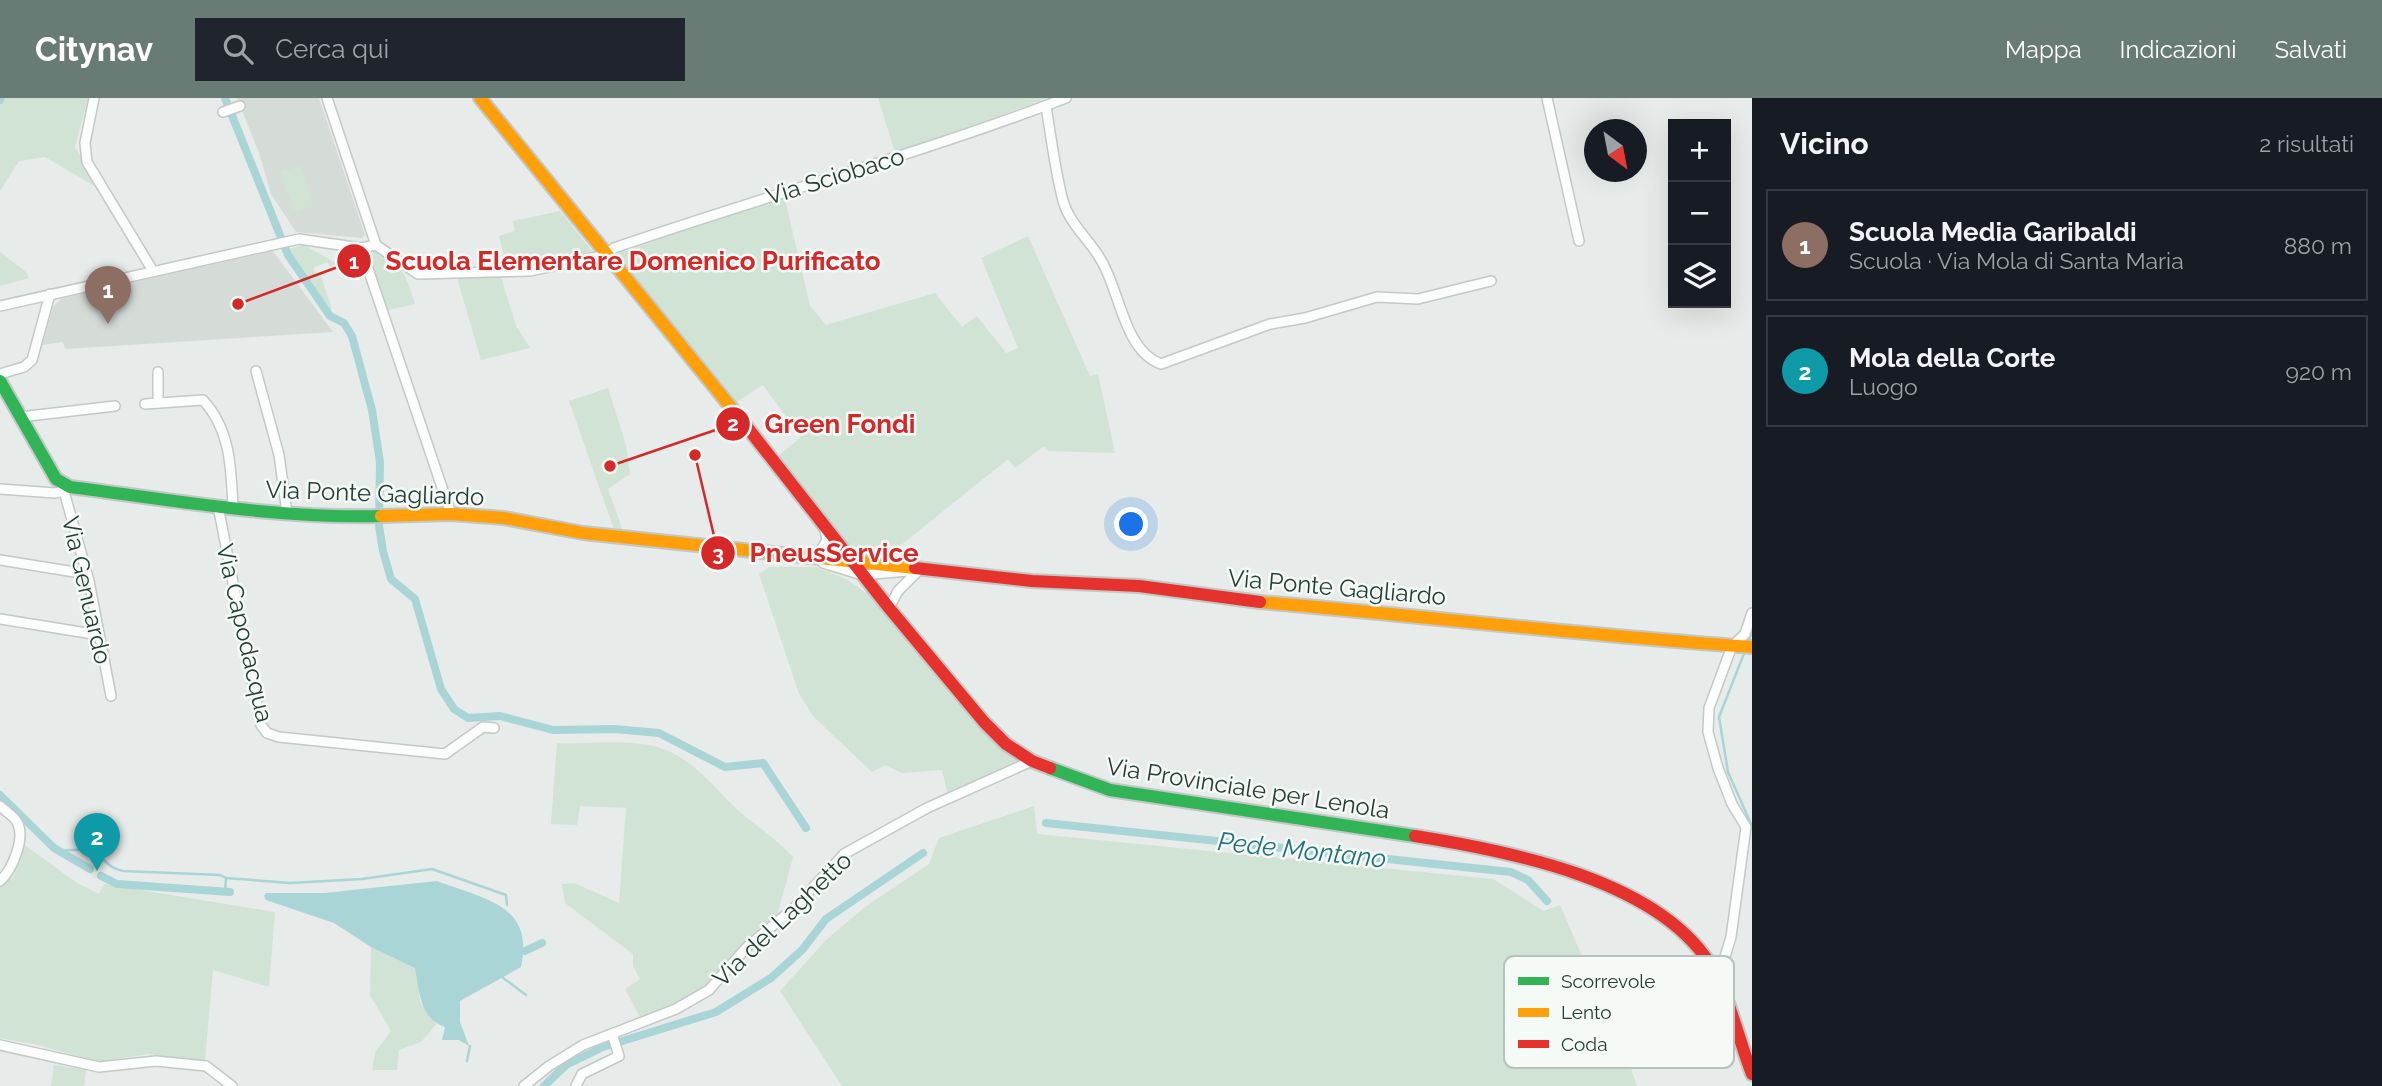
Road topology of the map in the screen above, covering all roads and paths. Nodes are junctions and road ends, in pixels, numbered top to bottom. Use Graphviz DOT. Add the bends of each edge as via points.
graph roads {
  1 [pos="94,98"];
  2 [pos="327,98"];
  3 [pos="480,98"];
  4 [pos="1066,98"];
  5 [pos="1547,98"];
  6 [pos="240,106"];
  7 [pos="1046,106"];
  8 [pos="223,112"];
  9 [pos="1579,240"];
  10 [pos="376,245"];
  11 [pos="361,248"];
  12 [pos="606,255"];
  13 [pos="153,271"];
  14 [pos="1492,281"];
  15 [pos="50,294"];
  16 [pos="0,306"];
  17 [pos="256,371"];
  18 [pos="158,372"];
  19 [pos="0,374"];
  20 [pos="0,381"];
  21 [pos="158,403"];
  22 [pos="145,404"];
  23 [pos="115,406"];
  24 [pos="20,416"];
  25 [pos="63,487"];
  26 [pos="0,489"];
  27 [pos="218,506"];
  28 [pos="233,508"];
  29 [pos="287,513"];
  30 [pos="450,514"];
  31 [pos="823,524"];
  32 [pos="807,558"];
  33 [pos="0,561"];
  34 [pos="852,561"];
  35 [pos="919,570"];
  36 [pos="87,574"];
  37 [pos="862,575"];
  38 [pos="889,608"];
  39 [pos="1752,613"];
  40 [pos="0,619"];
  41 [pos="99,635"];
  42 [pos="1742,647"];
  43 [pos="111,696"];
  44 [pos="494,728"];
  45 [pos="1032,761"];
  46 [pos="0,806"];
  47 [pos="0,881"];
  48 [pos="1701,956"];
  49 [pos="1725,956"];
  50 [pos="1734,1025"];
  51 [pos="611,1035"];
  52 [pos="0,1045"];
  53 [pos="1752,1074"];
  54 [pos="232,1086"];
  55 [pos="524,1086"];
  56 [pos="576,1086"];
  1 -- 13 [label="street" via="85,143 87,162"];
  2 -- 10 [label="street"];
  3 -- 12 [label="street, Via Provinciale per Lenola"];
  4 -- 7 [label="street, Via Sciobaco"];
  5 -- 9 [label="street"];
  6 -- 8 [label="street"];
  7 -- 12 [label="street, Via Sciobaco" via="894,159 725,210 614,248"];
  7 -- 14 [label="street" via="1064,204 1077,230 1100,257 1138,347 1150,360 1161,364 1270,324 1377,297 1418,299"];
  10 -- 11 [label="street"];
  10 -- 12 [label="street, Via Sciobaco" via="418,274 530,271"];
  11 -- 13 [label="street" via="299,239"];
  11 -- 30 [label="street"];
  12 -- 31 [label="street, Via Provinciale per Lenola"];
  13 -- 15 [label="street"];
  15 -- 16 [label="street"];
  15 -- 19 [label="street" via="32,360"];
  17 -- 29 [label="street" via="279,455"];
  18 -- 21 [label="street"];
  20 -- 24 [label="street"];
  21 -- 22 [label="street"];
  21 -- 28 [label="street" via="203,400 215,412 228,445"];
  23 -- 24 [label="street"];
  24 -- 25 [label="street"];
  25 -- 26 [label="street" via="55,493"];
  25 -- 27 [label="street, Via Ponte Gagliardo"];
  25 -- 36 [label="street, Via Genuardo"];
  27 -- 28 [label="street, Via Ponte Gagliardo"];
  27 -- 44 [label="street, Via Capodacqua" via="261,724 267,733 445,754 483,727"];
  28 -- 29 [label="street, Via Ponte Gagliardo"];
  29 -- 30 [label="street, Via Ponte Gagliardo"];
  30 -- 32 [label="street, Via Ponte Gagliardo"];
  31 -- 32 [label="street" via="827,540"];
  31 -- 34 [label="street, Via Provinciale per Lenola"];
  32 -- 34 [label="street, Via Ponte Gagliardo"];
  32 -- 37 [label="street, Via Ponte Gagliardo"];
  33 -- 36 [label="street"];
  34 -- 35 [label="street, Via Ponte Gagliardo"];
  34 -- 37 [label="street, Via Provinciale per Lenola"];
  35 -- 37 [label="street, Via Ponte Gagliardo"];
  35 -- 38 [label="street"];
  35 -- 42 [label="street, Via Ponte Gagliardo" via="1032,582 1139,586 1222,599"];
  36 -- 41 [label="street, Via Genuardo"];
  37 -- 38 [label="street, Via Provinciale per Lenola"];
  38 -- 45 [label="street, Via Provinciale per Lenola" via="984,722"];
  39 -- 42 [label="street"];
  40 -- 41 [label="street"];
  41 -- 43 [label="street, Via Genuardo"];
  42 -- 49 [label="street" via="1709,708 1708,732 1732,804 1746,827"];
  45 -- 48 [label="street, Via Provinciale per Lenola" via="1110,790 1472,845 1582,876 1621,891 1679,929"];
  45 -- 51 [label="street, Via del Laghetto" via="927,808 844,854 709,990"];
  46 -- 47 [label="street" via="17,822 19,837 10,872"];
  50 -- 53 [label="street, Via Provinciale per Lenola"];
  51 -- 55 [label="street, Via del Laghetto" via="572,1052"];
  51 -- 56 [label="street" via="619,1056 582,1074"];
  52 -- 54 [label="street" via="99,1067 156,1061 206,1066"];
}
